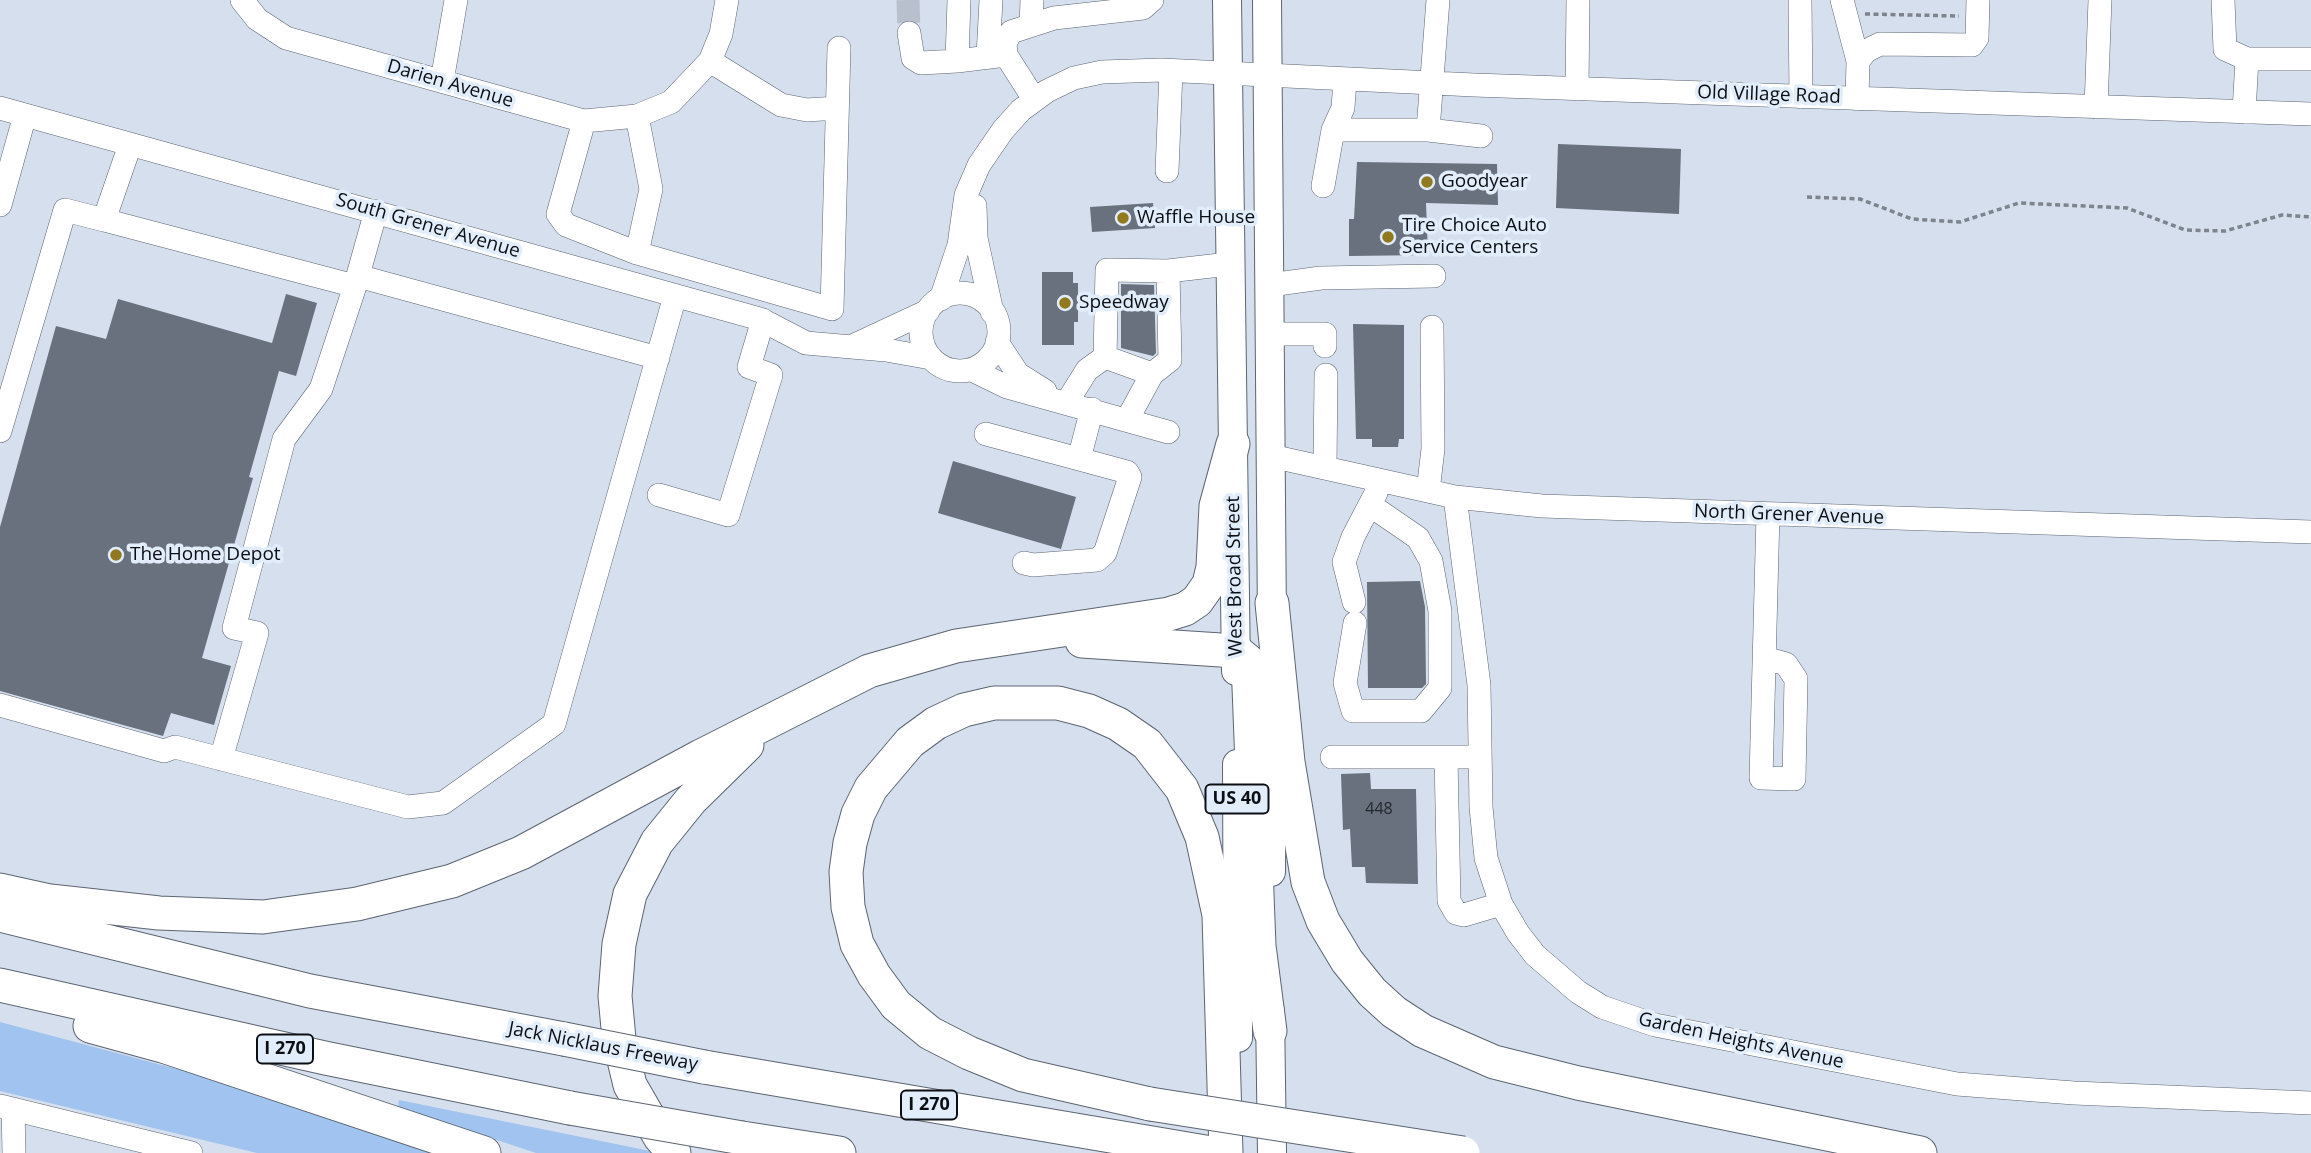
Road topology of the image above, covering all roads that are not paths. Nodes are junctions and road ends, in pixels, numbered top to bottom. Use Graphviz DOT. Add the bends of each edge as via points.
graph roads {
  1 [pos="242,0"];
  2 [pos="456,0"];
  3 [pos="727,0"];
  4 [pos="959,0"];
  5 [pos="991,0"];
  6 [pos="1032,0"];
  7 [pos="1152,0"];
  8 [pos="1227,0"];
  9 [pos="1267,0"];
  10 [pos="1438,0"];
  11 [pos="1578,0"];
  12 [pos="1800,0"];
  13 [pos="2100,0"];
  14 [pos="2223,0"];
  15 [pos="1843,7"];
  16 [pos="1972,8"];
  17 [pos="1031,25"];
  18 [pos="909,33"];
  19 [pos="839,48"];
  20 [pos="997,55"];
  21 [pos="2247,59"];
  22 [pos="2311,59"];
  23 [pos="710,61"];
  24 [pos="957,61"];
  25 [pos="1858,61"];
  26 [pos="1171,71"];
  27 [pos="1227,75"];
  28 [pos="1268,76"];
  29 [pos="1345,80"];
  30 [pos="442,82"];
  31 [pos="1431,83"];
  32 [pos="1577,89"];
  33 [pos="1801,97"];
  34 [pos="1034,99"];
  35 [pos="1857,99"];
  36 [pos="2096,107"];
  37 [pos="0,108"];
  38 [pos="837,108"];
  39 [pos="2244,112"];
  40 [pos="2311,114"];
  41 [pos="25,115"];
  42 [pos="637,116"];
  43 [pos="584,121"];
  44 [pos="1333,130"];
  45 [pos="1428,130"];
  46 [pos="1481,136"];
  47 [pos="130,145"];
  48 [pos="979,165"];
  49 [pos="1167,171"];
  50 [pos="1323,186"];
  51 [pos="0,205"];
  52 [pos="376,211"];
  53 [pos="104,220"];
  54 [pos="638,253"];
  55 [pos="1229,264"];
  56 [pos="1168,271"];
  57 [pos="1434,276"];
  58 [pos="356,281"];
  59 [pos="1270,285"];
  60 [pos="675,296"];
  61 [pos="934,305"];
  62 [pos="992,312"];
  63 [pos="762,320"];
  64 [pos="1432,327"];
  65 [pos="1271,334"];
  66 [pos="997,342"];
  67 [pos="1325,346"];
  68 [pos="852,347"];
  69 [pos="1105,357"];
  70 [pos="930,358"];
  71 [pos="658,359"];
  72 [pos="972,370"];
  73 [pos="1152,374"];
  74 [pos="1326,375"];
  75 [pos="1067,402"];
  76 [pos="1092,409"];
  77 [pos="1128,420"];
  78 [pos="0,431"];
  79 [pos="1168,432"];
  80 [pos="986,434"];
  81 [pos="1233,444"];
  82 [pos="1271,456"];
  83 [pos="1079,459"];
  84 [pos="1325,467"];
  85 [pos="1383,481"];
  86 [pos="1428,491"];
  87 [pos="659,495"];
  88 [pos="1455,497"];
  89 [pos="1370,505"];
  90 [pos="1768,514"];
  91 [pos="2311,531"];
  92 [pos="1024,563"];
  93 [pos="1272,604"];
  94 [pos="1017,637"];
  95 [pos="1236,651"];
  96 [pos="1765,658"];
  97 [pos="1479,685"];
  98 [pos="1440,688"];
  99 [pos="0,705"];
  100 [pos="781,716"];
  101 [pos="1332,757"];
  102 [pos="1446,757"];
  103 [pos="1480,757"];
  104 [pos="221,759"];
  105 [pos="0,890"];
  106 [pos="1501,904"];
  107 [pos="0,915"];
  108 [pos="0,985"];
  109 [pos="0,1002"];
  110 [pos="1270,1031"];
  111 [pos="2311,1103"];
  112 [pos="7,1108"];
  113 [pos="14,1153"];
  114 [pos="191,1153"];
  115 [pos="484,1153"];
  116 [pos="674,1153"];
  117 [pos="839,1153"];
  118 [pos="1211,1153"];
  119 [pos="1226,1153"];
  120 [pos="1239,1153"];
  121 [pos="1272,1153"];
  122 [pos="1463,1153"];
  123 [pos="1920,1153"];
  1 -- 30 [label="street, Darien Avenue" via="257,19 286,38"];
  2 -- 30 [label="street"];
  3 -- 23 [label="street"];
  4 -- 24 [label="street"];
  5 -- 20 [label="street"];
  6 -- 17 [label="street"];
  7 -- 17 [label="street" via="1143,8"];
  8 -- 27 [label="main road, West Broad Street / US 40"];
  9 -- 28 [label="main road, West Broad Street / US 40"];
  10 -- 31 [label="street"];
  11 -- 32 [label="street"];
  12 -- 33 [label="street"];
  13 -- 36 [label="street"];
  14 -- 21 [label="street" via="2225,49"];
  15 -- 25 [label="street"];
  16 -- 25 [label="street" via="1977,38 1972,45 1880,44"];
  17 -- 20 [label="street" via="1011,33"];
  18 -- 24 [label="street" via="913,58 921,63"];
  19 -- 38 [label="street"];
  20 -- 24 [label="street"];
  20 -- 34 [label="street"];
  21 -- 22 [label="street"];
  21 -- 39 [label="street"];
  23 -- 38 [label="street" via="781,105 807,110"];
  23 -- 42 [label="street, Darien Avenue" via="671,102"];
  25 -- 35 [label="street"];
  26 -- 27 [label="street"];
  26 -- 34 [label="street" via="1102,72 1074,78"];
  26 -- 49 [label="street"];
  27 -- 28 [label="street, Old Village Road"];
  27 -- 55 [label="main road, West Broad Street / US 40"];
  28 -- 29 [label="street, Old Village Road"];
  28 -- 59 [label="main road, West Broad Street / US 40"];
  29 -- 31 [label="street, Old Village Road"];
  29 -- 44 [label="street" via="1343,108"];
  30 -- 43 [label="street, Darien Avenue"];
  31 -- 32 [label="street, Old Village Road"];
  31 -- 45 [label="street"];
  32 -- 33 [label="street, Old Village Road"];
  33 -- 35 [label="street, Old Village Road"];
  34 -- 48 [label="street" via="1003,130"];
  35 -- 36 [label="street, Old Village Road"];
  36 -- 39 [label="street, Old Village Road"];
  37 -- 41 [label="street, South Grener Avenue"];
  38 -- 54 [label="street" via="832,309"];
  39 -- 40 [label="street, Old Village Road"];
  41 -- 47 [label="street, South Grener Avenue"];
  41 -- 51 [label="street"];
  42 -- 43 [label="street, Darien Avenue"];
  42 -- 54 [label="street" via="651,189"];
  43 -- 54 [label="street" via="558,214 566,225"];
  44 -- 45 [label="street"];
  44 -- 50 [label="street"];
  45 -- 46 [label="street"];
  47 -- 52 [label="street, South Grener Avenue"];
  47 -- 53 [label="street"];
  48 -- 61 [label="street" via="967,195 959,245"];
  48 -- 62 [label="street" via="976,238"];
  52 -- 58 [label="street"];
  52 -- 60 [label="street, South Grener Avenue"];
  53 -- 58 [label="street"];
  53 -- 78 [label="street" via="65,210"];
  55 -- 56 [label="street"];
  55 -- 81 [label="main road, West Broad Street / US 40"];
  56 -- 69 [label="street" via="1107,270"];
  56 -- 73 [label="street" via="1170,360"];
  57 -- 59 [label="street" via="1321,278"];
  58 -- 71 [label="street"];
  58 -- 104 [label="street" via="321,389 284,439 234,628 257,633"];
  59 -- 65 [label="main road, West Broad Street / US 40"];
  60 -- 63 [label="street, South Grener Avenue"];
  60 -- 71 [label="street"];
  61 -- 62 [label="street" via="964,294 976,297"];
  61 -- 68 [label="street, South Grener Avenue"];
  61 -- 70 [label="street" via="921,330"];
  62 -- 66 [label="street"];
  63 -- 68 [label="street, South Grener Avenue" via="806,344"];
  63 -- 87 [label="street" via="749,367 771,375 728,515"];
  64 -- 86 [label="street" via="1433,449"];
  65 -- 67 [label="street" via="1325,334"];
  65 -- 82 [label="main road, West Broad Street / US 40"];
  66 -- 72 [label="street" via="992,354"];
  66 -- 75 [label="street" via="1018,373"];
  68 -- 70 [label="street, South Grener Avenue"];
  69 -- 73 [label="street"];
  69 -- 75 [label="street" via="1087,370"];
  70 -- 72 [label="street" via="946,369"];
  71 -- 104 [label="street" via="554,724 443,803 408,807"];
  72 -- 75 [label="street" via="1007,387"];
  73 -- 77 [label="street"];
  74 -- 84 [label="street"];
  75 -- 76 [label="street"];
  76 -- 77 [label="street"];
  76 -- 83 [label="street"];
  77 -- 79 [label="street"];
  80 -- 83 [label="street"];
  81 -- 94 [label="highway" via="1216,506 1213,567 1198,601 1169,614"];
  81 -- 95 [label="main road, West Broad Street / US 40"];
  82 -- 84 [label="street, North Grener Avenue"];
  82 -- 93 [label="main road, West Broad Street / US 40"];
  83 -- 92 [label="street" via="1129,474 1105,553 1097,560"];
  84 -- 85 [label="street, North Grener Avenue"];
  85 -- 86 [label="street, North Grener Avenue"];
  85 -- 89 [label="street"];
  86 -- 88 [label="street, North Grener Avenue"];
  88 -- 90 [label="street, North Grener Avenue" via="1542,506"];
  88 -- 97 [label="street, Garden Heights Avenue"];
  89 -- 98 [label="street" via="1418,538 1431,561 1440,611"];
  89 -- 98 [label="street" via="1344,562 1355,612 1345,683 1353,711 1421,711"];
  90 -- 91 [label="street, North Grener Avenue"];
  90 -- 96 [label="street"];
  93 -- 110 [label="main road, West Broad Street / US 40"];
  93 -- 123 [label="highway" via="1291,787 1308,881 1323,921 1347,961 1394,1012 1423,1031 1494,1062"];
  94 -- 95 [label="highway"];
  94 -- 100 [label="highway" via="956,646 869,671"];
  95 -- 110 [label="highway" via="1248,661 1251,686 1259,946"];
  95 -- 120 [label="main road, West Broad Street / US 40"];
  96 -- 96 [label="street" via="1761,778 1794,779 1796,679 1786,664"];
  97 -- 98 [label="street"];
  97 -- 103 [label="street, Garden Heights Avenue"];
  99 -- 104 [label="street" via="164,751 175,747"];
  100 -- 105 [label="highway" via="522,853 452,881 357,904 263,916 159,914"];
  100 -- 116 [label="highway" via="691,800 657,842 630,894 619,944 615,996 619,1039 630,1085"];
  101 -- 102 [label="street"];
  102 -- 103 [label="street"];
  102 -- 106 [label="street" via="1449,901 1456,913 1464,915"];
  103 -- 106 [label="street, Garden Heights Avenue" via="1486,858"];
  106 -- 111 [label="street, Garden Heights Avenue" via="1518,933 1556,975 1602,1007 1655,1025 1957,1084"];
  107 -- 118 [label="highway, Jack Nicklaus Freeway / I 270, bridge" via="310,991 704,1066"];
  108 -- 117 [label="highway, I 270, bridge" via="570,1108"];
  109 -- 115 [label="highway" via="163,1046"];
  110 -- 121 [label="main road, West Broad Street / US 40"];
  112 -- 113 [label="street"];
  112 -- 114 [label="street"];
  119 -- 122 [label="highway, bridge" via="1219,915 1202,837 1182,789 1147,744 1089,711 1047,702 994,703 936,723 910,742 871,788 858,814 846,872 857,944 896,1005 930,1033 1023,1075 1150,1104"];
}
